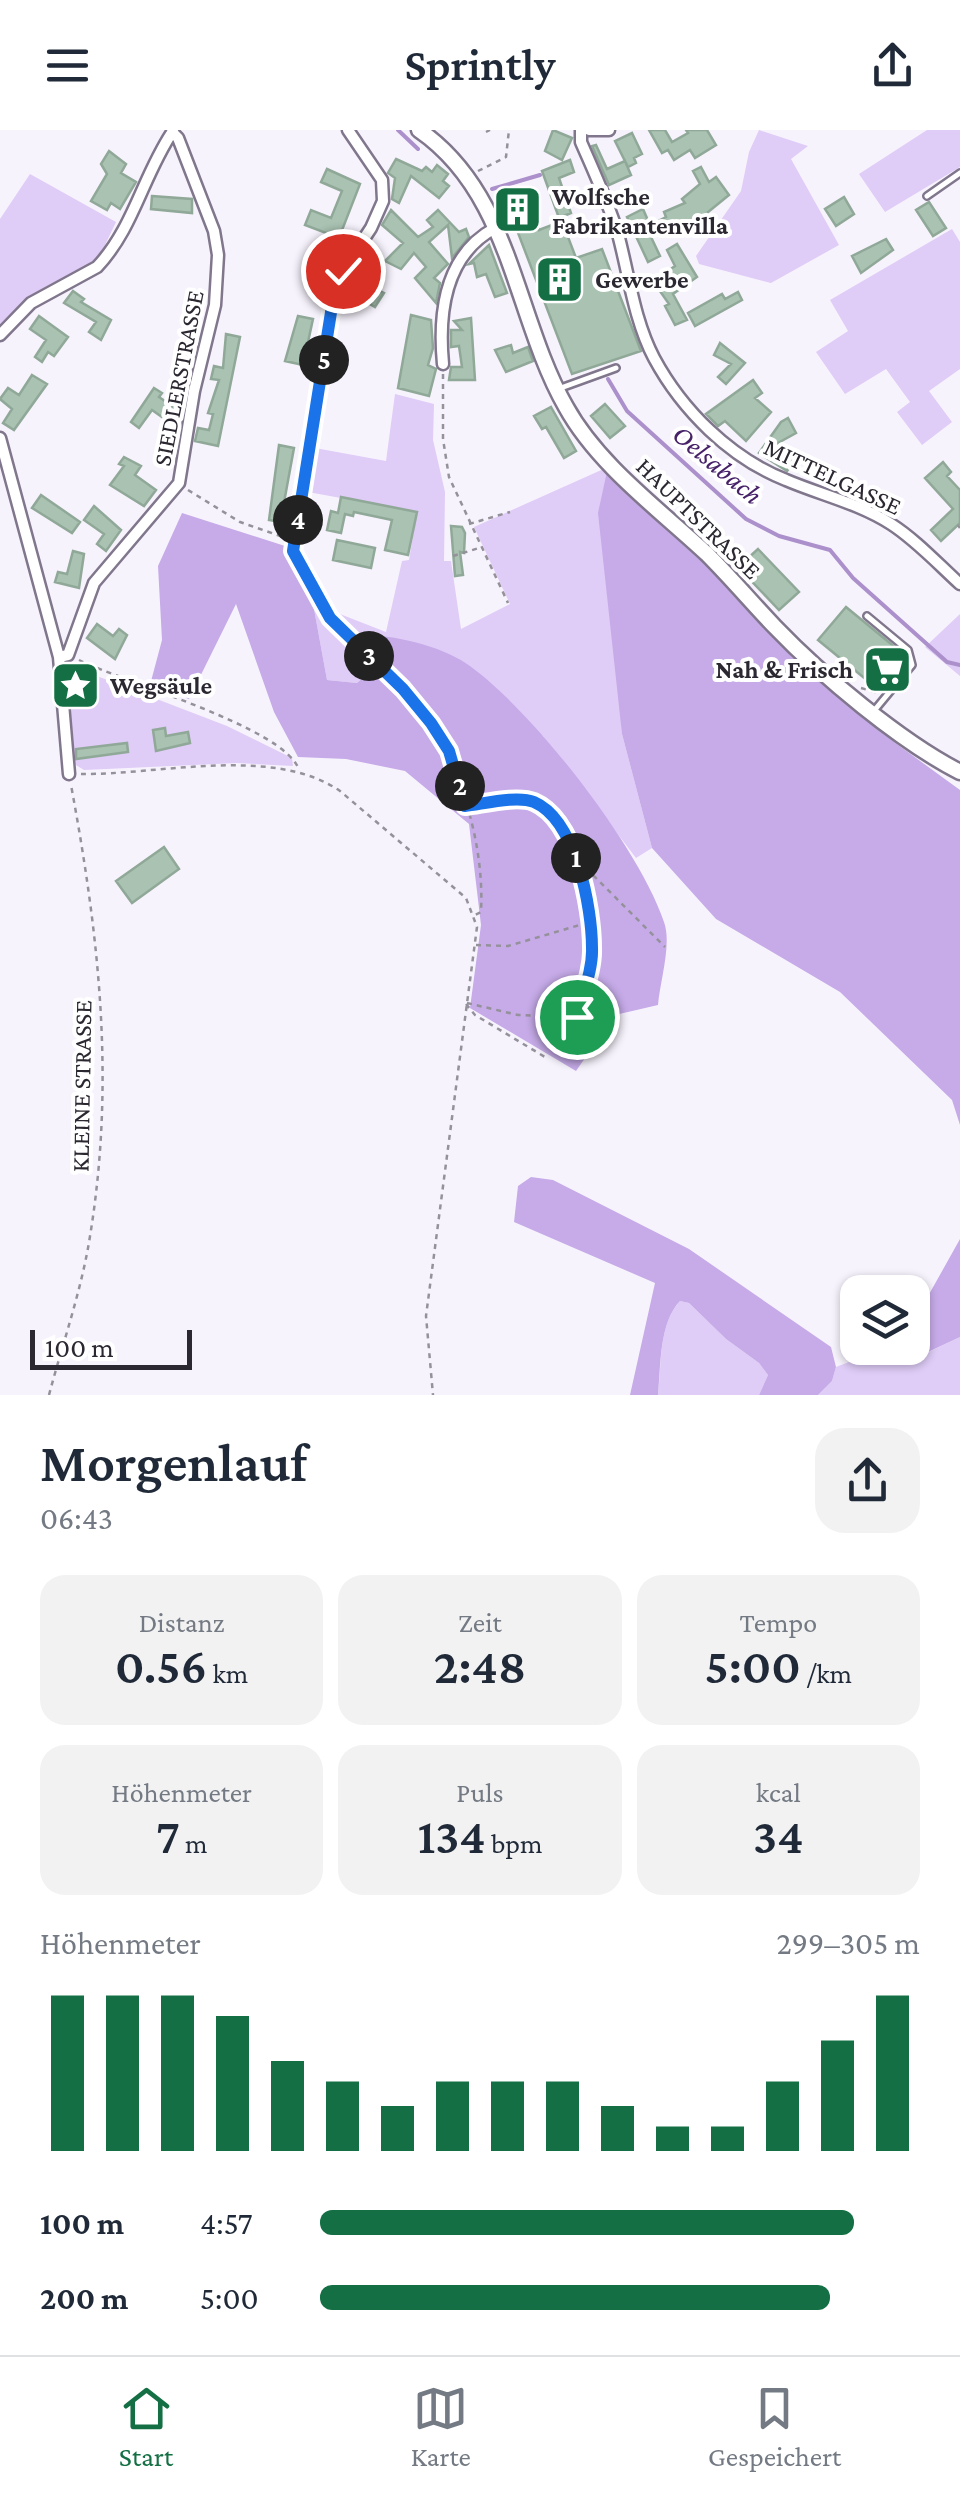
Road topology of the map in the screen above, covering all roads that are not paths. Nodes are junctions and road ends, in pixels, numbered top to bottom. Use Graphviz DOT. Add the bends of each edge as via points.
graph roads {
  1 [pos="348,130"];
  2 [pos="581,130"];
  3 [pos="590,130"];
  4 [pos="609,130"];
  5 [pos="173,131"];
  6 [pos="423,131"];
  7 [pos="960,173"];
  8 [pos="928,196"];
  9 [pos="495,228"];
  10 [pos="0,336"];
  11 [pos="443,364"];
  12 [pos="616,368"];
  13 [pos="557,390"];
  14 [pos="0,438"];
  15 [pos="294,541"];
  16 [pos="960,584"];
  17 [pos="867,616"];
  18 [pos="64,656"];
  19 [pos="873,712"];
  20 [pos="960,772"];
  21 [pos="69,774"];
  1 -- 15 [label="street" via="382,180 383,201 336,281"];
  2 -- 16 [label="street, MITTELGASSE" via="608,202 639,322 677,394 741,454 778,477 890,523"];
  3 -- 4 [label="street"];
  5 -- 10 [label="street" via="126,228 97,268 31,303"];
  5 -- 18 [label="street, SIEDLERSTRASSE" via="218,254 215,304 179,483 94,583"];
  6 -- 9 [label="main road, HAUPTSTRASSE" via="467,176"];
  7 -- 8 [label="lane"];
  9 -- 11 [label="street" via="462,252 454,272 440,334"];
  9 -- 13 [label="main road, HAUPTSTRASSE"];
  12 -- 13 [label="lane"];
  13 -- 19 [label="main road, HAUPTSTRASSE" via="604,456 715,558 791,643"];
  14 -- 18 [label="street"];
  17 -- 19 [label="lane" via="908,650 912,666"];
  18 -- 21 [label="street"];
  19 -- 20 [label="main road, HAUPTSTRASSE"];
}
